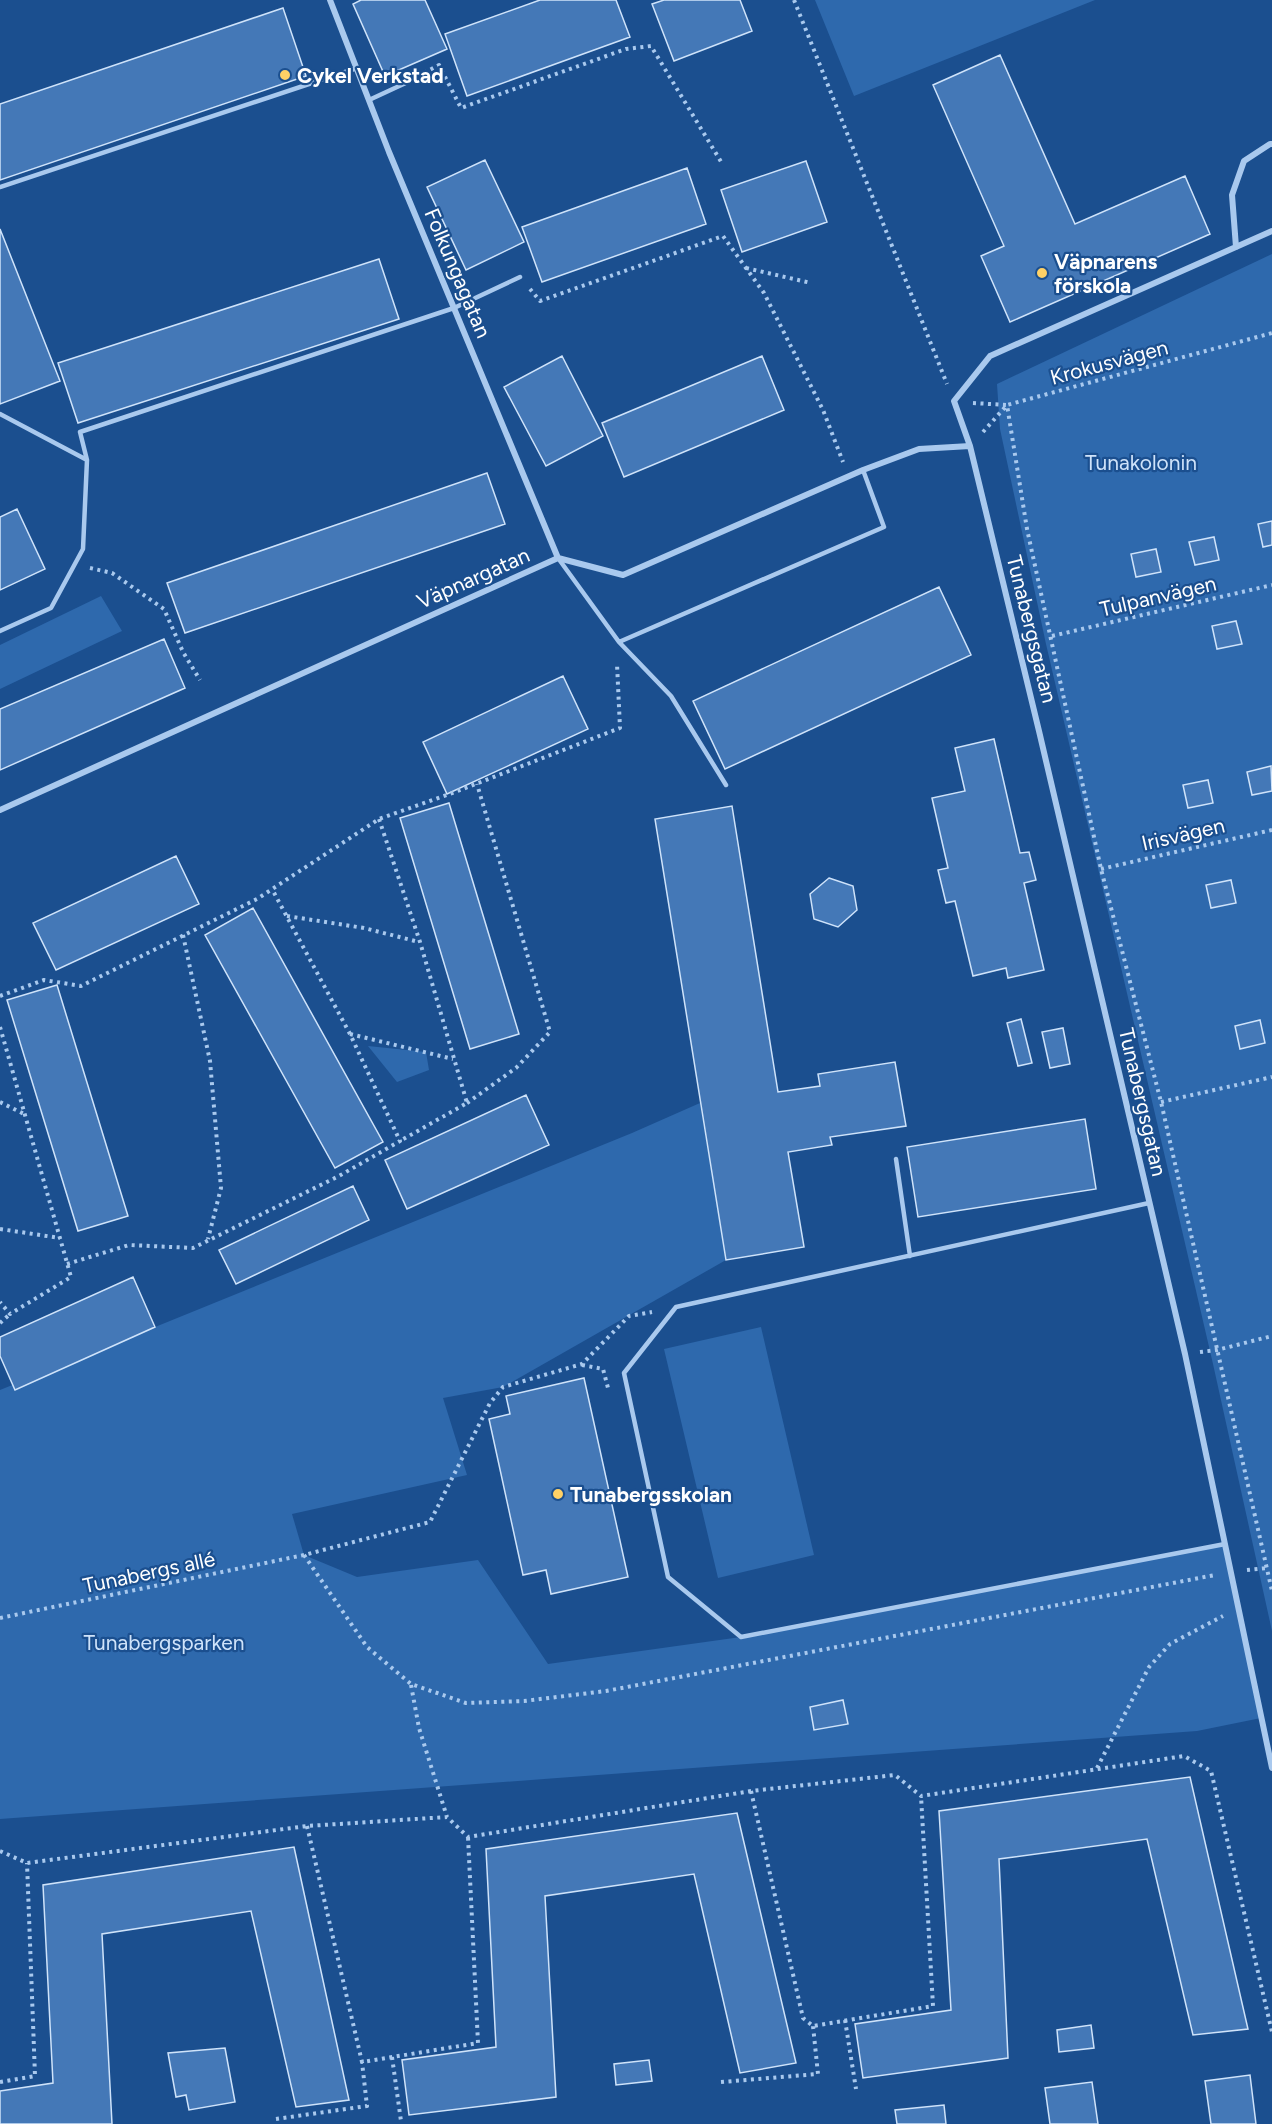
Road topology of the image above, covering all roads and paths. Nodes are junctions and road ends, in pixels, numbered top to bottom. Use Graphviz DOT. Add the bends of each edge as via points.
graph roads {
  1 [pos="330,0"];
  2 [pos="794,0"];
  3 [pos="357,68"];
  4 [pos="410,81"];
  5 [pos="369,100"];
  6 [pos="1272,144"];
  7 [pos="723,165"];
  8 [pos="0,187"];
  9 [pos="1272,231"];
  10 [pos="1236,247"];
  11 [pos="746,268"];
  12 [pos="520,277"];
  13 [pos="811,283"];
  14 [pos="454,308"];
  15 [pos="1272,333"];
  16 [pos="954,401"];
  17 [pos="1007,405"];
  18 [pos="0,414"];
  19 [pos="970,446"];
  20 [pos="87,460"];
  21 [pos="863,470"];
  22 [pos="848,476"];
  23 [pos="558,558"];
  24 [pos="74,566"];
  25 [pos="1272,585"];
  26 [pos="0,631"];
  27 [pos="1052,636"];
  28 [pos="619,642"];
  29 [pos="200,680"];
  30 [pos="477,784"];
  31 [pos="726,785"];
  32 [pos="0,810"];
  33 [pos="380,819"];
  34 [pos="1272,830"];
  35 [pos="1101,869"];
  36 [pos="272,890"];
  37 [pos="287,916"];
  38 [pos="183,935"];
  39 [pos="420,942"];
  40 [pos="0,996"];
  41 [pos="0,1027"];
  42 [pos="350,1034"];
  43 [pos="454,1059"];
  44 [pos="1272,1077"];
  45 [pos="0,1102"];
  46 [pos="1161,1102"];
  47 [pos="467,1103"];
  48 [pos="26,1115"];
  49 [pos="400,1141"];
  50 [pos="896,1159"];
  51 [pos="1149,1203"];
  52 [pos="0,1229"];
  53 [pos="60,1238"];
  54 [pos="208,1240"];
  55 [pos="910,1256"];
  56 [pos="67,1264"];
  57 [pos="0,1302"];
  58 [pos="676,1307"];
  59 [pos="10,1314"];
  60 [pos="0,1323"];
  61 [pos="1272,1336"];
  62 [pos="1217,1350"];
  63 [pos="1185,1354"];
  64 [pos="582,1364"];
  65 [pos="627,1390"];
  66 [pos="1225,1544"];
  67 [pos="1272,1591"];
  68 [pos="1239,1611"];
  69 [pos="0,1618"];
  70 [pos="411,1684"];
  71 [pos="1272,1768"];
  72 [pos="1097,1769"];
  73 [pos="751,1791"];
  74 [pos="921,1796"];
  75 [pos="447,1817"];
  76 [pos="307,1826"];
  77 [pos="468,1837"];
  78 [pos="0,1851"];
  79 [pos="27,1863"];
  80 [pos="845,2020"];
  81 [pos="813,2026"];
  82 [pos="1272,2032"];
  83 [pos="392,2057"];
  84 [pos="362,2062"];
  85 [pos="0,2082"];
  86 [pos="721,2082"];
  87 [pos="856,2089"];
  88 [pos="276,2120"];
  89 [pos="401,2121"];
  1 -- 3 [label="street, Folkungagatan"];
  2 -- 16 [label="path"];
  3 -- 5 [label="street, Folkungagatan"];
  3 -- 8 [label="lane"];
  4 -- 5 [label="lane"];
  4 -- 7 [label="path" via="440,64 461,108 626,49 651,46"];
  5 -- 14 [label="street, Folkungagatan"];
  6 -- 10 [label="street" via="1244,161 1232,195"];
  9 -- 10 [label="street"];
  10 -- 16 [label="street" via="990,356"];
  11 -- 12 [label="path" via="723,236 540,301"];
  11 -- 13 [label="path"];
  11 -- 22 [label="path" via="764,293 823,410"];
  12 -- 14 [label="lane"];
  14 -- 20 [label="lane" via="80,432"];
  14 -- 23 [label="street, Folkungagatan"];
  15 -- 17 [label="path, Krokusvägen"];
  16 -- 17 [label="path"];
  16 -- 19 [label="street, Tunabergsgatan"];
  17 -- 19 [label="path"];
  17 -- 27 [label="path" via="1027,529"];
  18 -- 20 [label="lane"];
  19 -- 21 [label="street, Väpnargatan" via="919,449"];
  19 -- 51 [label="street, Tunabergsgatan"];
  20 -- 24 [label="lane" via="83,549"];
  21 -- 22 [label="street, Väpnargatan"];
  21 -- 28 [label="lane" via="884,527"];
  22 -- 23 [label="street, Väpnargatan" via="623,575"];
  23 -- 28 [label="lane"];
  23 -- 32 [label="street, Väpnargatan"];
  24 -- 26 [label="lane" via="51,608"];
  24 -- 29 [label="path" via="112,573 164,609"];
  25 -- 27 [label="path, Tulpanvägen"];
  27 -- 35 [label="path"];
  28 -- 30 [label="path" via="616,670 620,728"];
  28 -- 31 [label="lane" via="671,696"];
  30 -- 33 [label="path"];
  30 -- 47 [label="path" via="550,1032 516,1068"];
  33 -- 36 [label="path"];
  33 -- 39 [label="path"];
  34 -- 35 [label="path, Irisvägen"];
  35 -- 46 [label="path"];
  36 -- 37 [label="path"];
  36 -- 38 [label="path"];
  37 -- 39 [label="path"];
  37 -- 42 [label="path"];
  38 -- 40 [label="path" via="81,986 44,980"];
  38 -- 54 [label="path" via="210,1061 221,1188"];
  39 -- 43 [label="path"];
  41 -- 48 [label="path"];
  42 -- 43 [label="path"];
  42 -- 49 [label="path"];
  43 -- 47 [label="path"];
  44 -- 46 [label="path"];
  45 -- 48 [label="path"];
  46 -- 62 [label="path"];
  47 -- 49 [label="path"];
  48 -- 53 [label="path"];
  49 -- 54 [label="path" via="339,1176"];
  50 -- 55 [label="lane"];
  51 -- 55 [label="lane"];
  51 -- 63 [label="street, Tunabergsgatan"];
  52 -- 53 [label="path"];
  53 -- 56 [label="path"];
  54 -- 56 [label="path" via="193,1248 129,1245"];
  55 -- 58 [label="lane"];
  56 -- 59 [label="path" via="70,1277"];
  57 -- 59 [label="path"];
  58 -- 64 [label="path" via="629,1316"];
  58 -- 65 [label="lane" via="624,1373"];
  59 -- 60 [label="path"];
  61 -- 62 [label="path"];
  62 -- 63 [label="path"];
  62 -- 67 [label="path"];
  63 -- 66 [label="street, Tunabergsgatan"];
  64 -- 65 [label="path" via="603,1369 609,1395"];
  64 -- 69 [label="path, Tunabergs allé" via="503,1387 490,1403 430,1522 303,1555"];
  65 -- 66 [label="lane" via="668,1577 741,1637"];
  66 -- 68 [label="street, Tunabergsgatan"];
  68 -- 71 [label="street, Tunabergsgatan"];
  68 -- 72 [label="path" via="1170,1644 1149,1667"];
  70 -- 75 [label="path" via="419,1728"];
  72 -- 74 [label="path"];
  72 -- 82 [label="path" via="1184,1756 1211,1771"];
  73 -- 74 [label="path" via="895,1775"];
  73 -- 77 [label="path"];
  73 -- 81 [label="path" via="803,2018"];
  74 -- 80 [label="path" via="933,2006"];
  75 -- 76 [label="path"];
  75 -- 77 [label="path"];
  76 -- 79 [label="path"];
  76 -- 84 [label="path"];
  77 -- 83 [label="path" via="478,2043"];
  78 -- 79 [label="path"];
  79 -- 85 [label="path" via="35,2076"];
  80 -- 81 [label="path"];
  80 -- 87 [label="path"];
  81 -- 86 [label="path" via="818,2074"];
  83 -- 84 [label="path"];
  83 -- 89 [label="path"];
  84 -- 88 [label="path" via="367,2106"];
}
